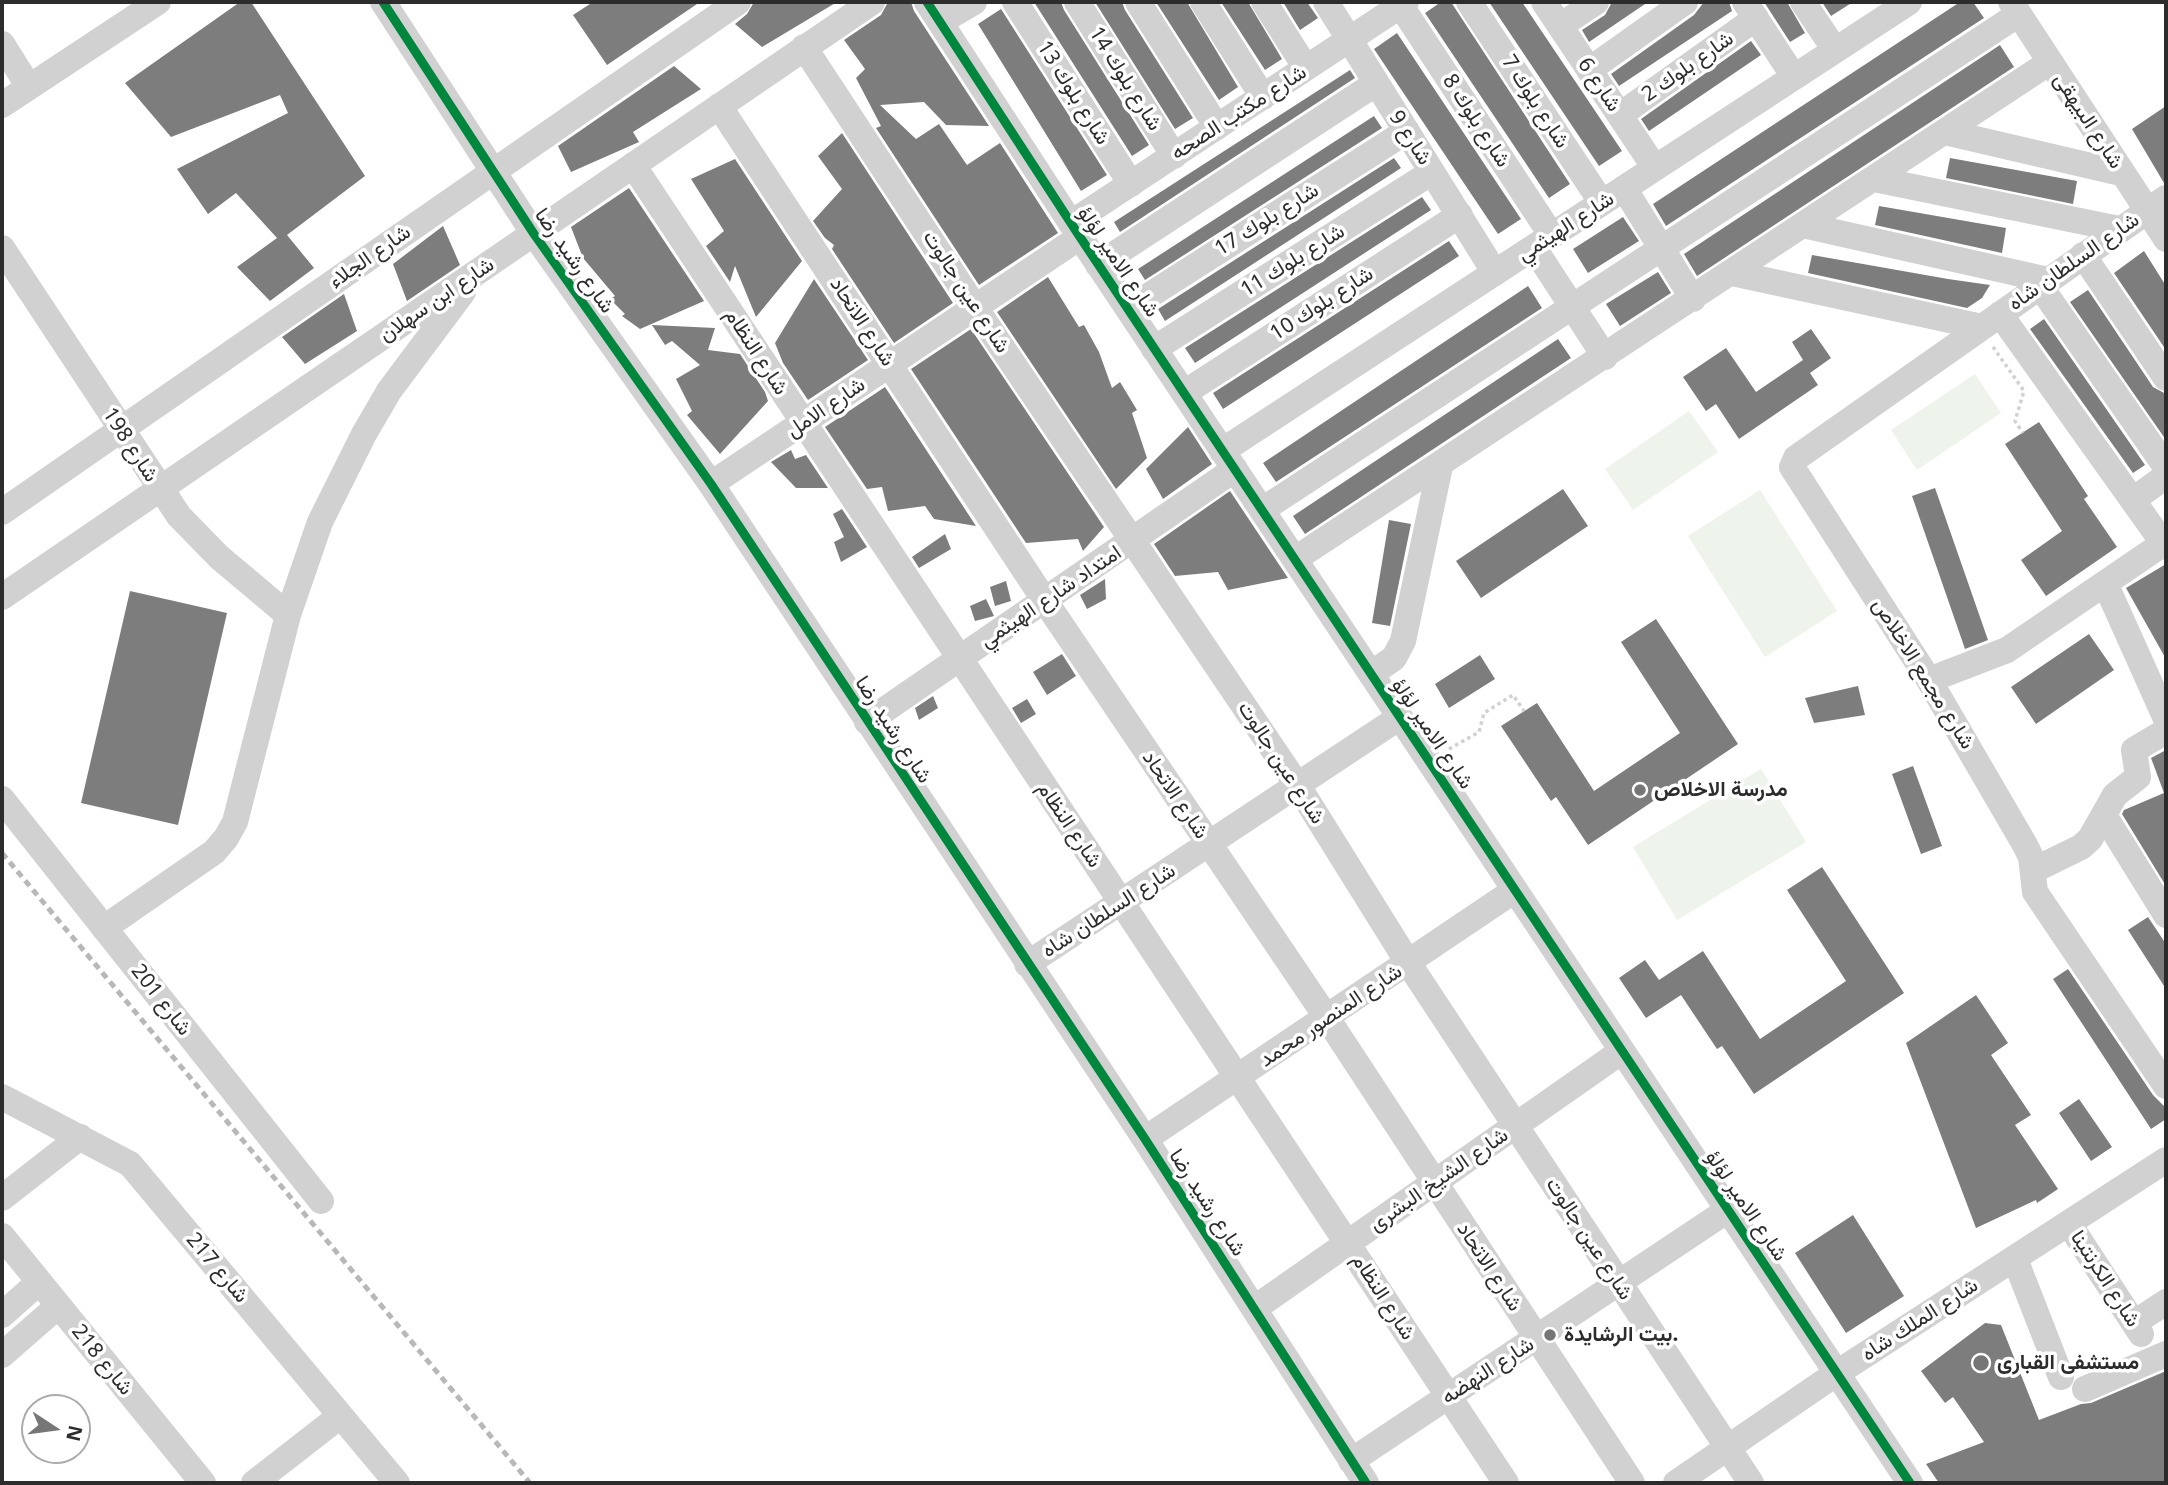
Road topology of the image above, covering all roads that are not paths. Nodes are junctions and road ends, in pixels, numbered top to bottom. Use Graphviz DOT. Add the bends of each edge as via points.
graph roads {
  1 [pos="158,2"];
  2 [pos="383,2"];
  3 [pos="738,2"];
  4 [pos="872,2"];
  5 [pos="974,2"];
  6 [pos="1015,2"];
  7 [pos="1077,2"];
  8 [pos="1138,2"];
  9 [pos="1203,2"];
  10 [pos="1264,2"];
  11 [pos="1326,2"];
  12 [pos="1469,2"];
  13 [pos="1544,2"];
  14 [pos="1596,2"];
  15 [pos="1685,2"];
  16 [pos="1803,2"];
  17 [pos="1909,2"];
  18 [pos="1404,4"];
  19 [pos="2015,8"];
  20 [pos="1750,10"];
  21 [pos="1874,11"];
  22 [pos="933,12"];
  23 [pos="1560,26"];
  24 [pos="1349,40"];
  25 [pos="2,44"];
  26 [pos="804,47"];
  27 [pos="1835,50"];
  28 [pos="2050,62"];
  29 [pos="1306,68"];
  30 [pos="1589,70"];
  31 [pos="1794,77"];
  32 [pos="1375,84"];
  33 [pos="29,87"];
  34 [pos="1263,97"];
  35 [pos="2,105"];
  36 [pos="719,106"];
  37 [pos="1620,115"];
  38 [pos="1217,127"];
  39 [pos="1407,131"];
  40 [pos="1945,132"];
  41 [pos="1174,156"];
  42 [pos="633,165"];
  43 [pos="1655,168"];
  44 [pos="493,172"];
  45 [pos="1432,172"];
  46 [pos="2121,173"];
  47 [pos="1874,179"];
  48 [pos="1131,184"];
  49 [pos="1624,188"];
  50 [pos="1602,203"];
  51 [pos="2157,204"];
  52 [pos="1460,215"];
  53 [pos="1803,225"];
  54 [pos="2119,229"];
  55 [pos="1075,230"];
  56 [pos="534,234"];
  57 [pos="2166,239"];
  58 [pos="1543,242"];
  59 [pos="2,248"];
  60 [pos="1662,249"];
  61 [pos="2083,255"];
  62 [pos="1098,265"];
  63 [pos="1495,273"];
  64 [pos="1732,273"];
  65 [pos="477,274"];
  66 [pos="2044,283"];
  67 [pos="1693,299"];
  68 [pos="1573,308"];
  69 [pos="976,309"];
  70 [pos="1128,309"];
  71 [pos="1991,320"];
  72 [pos="1154,349"];
  73 [pos="1605,357"];
  74 [pos="890,366"];
  75 [pos="2166,378"];
  76 [pos="1184,393"];
  77 [pos="803,423"];
  78 [pos="120,431"];
  79 [pos="1229,460"];
  80 [pos="1440,466"];
  81 [pos="2166,467"];
  82 [pos="2166,476"];
  83 [pos="711,484"];
  84 [pos="159,490"];
  85 [pos="6,500"];
  86 [pos="2133,500"];
  87 [pos="1262,510"];
  88 [pos="1132,542"];
  89 [pos="2165,545"];
  90 [pos="1295,559"];
  91 [pos="2105,583"];
  92 [pos="2,597"];
  93 [pos="1045,601"];
  94 [pos="288,615"];
  95 [pos="959,660"];
  96 [pos="1371,674"];
  97 [pos="1929,680"];
  98 [pos="2159,682"];
  99 [pos="1400,717"];
  100 [pos="2166,719"];
  101 [pos="867,722"];
  102 [pos="2166,731"];
  103 [pos="1298,786"];
  104 [pos="2,799"];
  105 [pos="2104,816"];
  106 [pos="1209,846"];
  107 [pos="2034,870"];
  108 [pos="1515,890"];
  109 [pos="1121,903"];
  110 [pos="2166,915"];
  111 [pos="104,928"];
  112 [pos="1027,964"];
  113 [pos="1409,964"];
  114 [pos="1327,1018"];
  115 [pos="1622,1051"];
  116 [pos="1238,1077"];
  117 [pos="2166,1086"];
  118 [pos="2,1097"];
  119 [pos="1517,1127"];
  120 [pos="80,1137"];
  121 [pos="1145,1139"];
  122 [pos="2166,1160"];
  123 [pos="1434,1184"];
  124 [pos="2,1198"];
  125 [pos="321,1201"];
  126 [pos="1728,1210"];
  127 [pos="2069,1224"];
  128 [pos="2,1236"];
  129 [pos="1348,1244"];
  130 [pos="2015,1259"];
  131 [pos="39,1282"];
  132 [pos="1619,1285"];
  133 [pos="2166,1302"];
  134 [pos="58,1306"];
  135 [pos="1255,1308"];
  136 [pos="2,1315"];
  137 [pos="1537,1339"];
  138 [pos="2,1354"];
  139 [pos="2166,1354"];
  140 [pos="1837,1374"];
  141 [pos="2061,1377"];
  142 [pos="2085,1389"];
  143 [pos="1449,1397"];
  144 [pos="340,1416"];
  145 [pos="1728,1448"];
  146 [pos="1351,1461"];
  147 [pos="203,1483"];
  148 [pos="254,1483"];
  149 [pos="397,1483"];
  150 [pos="1366,1483"];
  151 [pos="1506,1483"];
  152 [pos="1632,1483"];
  153 [pos="1676,1483"];
  154 [pos="1751,1483"];
  155 [pos="1910,1483"];
  1 -- 33 [label="street"];
  2 -- 44 [label="street, شارع رشيد رضا"];
  3 -- 44 [label="street, شارع الجلاء"];
  4 -- 26 [label="street, شارع ابن سهلان"];
  5 -- 22 [label="street"];
  6 -- 48 [label="street, شارع بلوك 13"];
  7 -- 41 [label="street, شارع بلوك 14"];
  8 -- 38 [label="street"];
  9 -- 34 [label="street"];
  10 -- 29 [label="street"];
  11 -- 24 [label="street, شارع 9"];
  12 -- 50 [label="street, شارع بلوك 7"];
  13 -- 23 [label="street, شارع 6"];
  14 -- 23 [label="street"];
  15 -- 30 [label="street"];
  16 -- 27 [label="street"];
  17 -- 21 [label="street, شارع الهيثمي"];
  18 -- 24 [label="street, شارع مكتب الصحه"];
  18 -- 58 [label="street, شارع بلوك 8"];
  19 -- 28 [label="street, شارع البيهقى"];
  19 -- 60 [label="street"];
  20 -- 31 [label="street"];
  20 -- 37 [label="street, شارع بلوك 2"];
  21 -- 27 [label="street, شارع الهيثمي"];
  22 -- 55 [label="street, شارع الامير لؤلؤ"];
  23 -- 30 [label="street, شارع 6"];
  24 -- 29 [label="street, شارع مكتب الصحه"];
  24 -- 32 [label="street, شارع 9"];
  25 -- 33 [label="street"];
  26 -- 36 [label="street, شارع ابن سهلان"];
  26 -- 69 [label="street, شارع عين جالوت"];
  27 -- 31 [label="street, شارع الهيثمي"];
  28 -- 40 [label="street"];
  28 -- 46 [label="street, شارع البيهقى"];
  29 -- 34 [label="street, شارع مكتب الصحه"];
  30 -- 37 [label="street, شارع 6"];
  31 -- 43 [label="street, شارع الهيثمي"];
  32 -- 39 [label="street, شارع 9"];
  32 -- 62 [label="street"];
  33 -- 35 [label="street"];
  34 -- 38 [label="street, شارع مكتب الصحه"];
  36 -- 42 [label="street, شارع ابن سهلان"];
  36 -- 74 [label="street, شارع الاتحاد"];
  37 -- 43 [label="street, شارع 6"];
  38 -- 41 [label="street, شارع مكتب الصحه"];
  39 -- 45 [label="street, شارع 9"];
  39 -- 70 [label="street, شارع بلوك 17"];
  40 -- 46 [label="street"];
  40 -- 47 [label="street"];
  41 -- 48 [label="street, شارع مكتب الصحه"];
  42 -- 56 [label="street, شارع ابن سهلان"];
  42 -- 77 [label="street, شارع النظام"];
  43 -- 49 [label="street, شارع الهيثمي"];
  44 -- 56 [label="street, شارع رشيد رضا"];
  44 -- 78 [label="street, شارع الجلاء"];
  45 -- 52 [label="street, شارع 9"];
  45 -- 72 [label="street, شارع بلوك 11"];
  46 -- 51 [label="street, شارع البيهقى"];
  47 -- 53 [label="street"];
  47 -- 54 [label="street"];
  48 -- 55 [label="street, شارع مكتب الصحه"];
  49 -- 50 [label="street, شارع الهيثمي"];
  49 -- 60 [label="street"];
  50 -- 58 [label="street, شارع الهيثمي"];
  51 -- 54 [label="street, شارع السلطان شاه"];
  51 -- 57 [label="street, شارع البيهقى"];
  52 -- 63 [label="street, شارع 9"];
  52 -- 76 [label="street, شارع بلوك 10"];
  53 -- 64 [label="street"];
  53 -- 66 [label="street"];
  54 -- 61 [label="street, شارع السلطان شاه"];
  55 -- 62 [label="street, شارع الامير لؤلؤ"];
  55 -- 69 [label="street, شارع الامل"];
  56 -- 65 [label="street, شارع ابن سهلان"];
  56 -- 83 [label="street, شارع رشيد رضا"];
  58 -- 63 [label="street, شارع الهيثمي"];
  58 -- 68 [label="street, شارع بلوك 8"];
  59 -- 78 [label="street, شارع 198"];
  60 -- 67 [label="street"];
  60 -- 68 [label="street"];
  61 -- 66 [label="street, شارع السلطان شاه"];
  61 -- 75 [label="street"];
  62 -- 70 [label="street, شارع الامير لؤلؤ"];
  63 -- 79 [label="street, شارع الهيثمي"];
  64 -- 67 [label="street"];
  64 -- 71 [label="street"];
  65 -- 84 [label="street, شارع ابن سهلان"];
  65 -- 94 [label="street" via="417,351 364,433 320,522"];
  66 -- 71 [label="street, شارع السلطان شاه"];
  66 -- 81 [label="street"];
  67 -- 73 [label="street"];
  68 -- 73 [label="street, شارع بلوك 8"];
  68 -- 87 [label="street"];
  69 -- 74 [label="street, شارع الامل"];
  69 -- 88 [label="street, شارع عين جالوت"];
  70 -- 72 [label="street, شارع الامير لؤلؤ"];
  71 -- 86 [label="street"];
  71 -- 97 [label="street, شارع مجمع الاخلاص" via="1792,461"];
  72 -- 76 [label="street, شارع الامير لؤلؤ"];
  73 -- 80 [label="street"];
  74 -- 77 [label="street, شارع الامل"];
  74 -- 93 [label="street, شارع الاتحاد"];
  76 -- 79 [label="street, شارع الامير لؤلؤ"];
  77 -- 83 [label="street, شارع الامل"];
  77 -- 95 [label="street, شارع النظام"];
  78 -- 84 [label="street, شارع 198"];
  78 -- 85 [label="street, شارع الجلاء"];
  79 -- 87 [label="street, شارع الامير لؤلؤ"];
  79 -- 88 [label="street, امتداد شارع الهيثمي"];
  80 -- 90 [label="street"];
  80 -- 96 [label="street" via="1403,641 1394,657"];
  82 -- 86 [label="street"];
  83 -- 101 [label="street, شارع رشيد رضا"];
  84 -- 92 [label="street, شارع ابن سهلان"];
  84 -- 94 [label="street, شارع 198" via="219,557"];
  86 -- 89 [label="street"];
  87 -- 90 [label="street, شارع الامير لؤلؤ"];
  88 -- 93 [label="street, امتداد شارع الهيثمي"];
  88 -- 103 [label="street, شارع عين جالوت"];
  89 -- 91 [label="street"];
  90 -- 96 [label="street, شارع الامير لؤلؤ"];
  91 -- 97 [label="street" via="2007,650"];
  91 -- 98 [label="street"];
  93 -- 95 [label="street, امتداد شارع الهيثمي"];
  93 -- 106 [label="street, شارع الاتحاد"];
  94 -- 111 [label="street" via="235,822 226,838 214,852"];
  95 -- 101 [label="street, امتداد شارع الهيثمي"];
  95 -- 109 [label="street, شارع النظام"];
  96 -- 99 [label="street, شارع الامير لؤلؤ"];
  97 -- 107 [label="street, شارع مجمع الاخلاص" via="2025,845"];
  98 -- 100 [label="street"];
  99 -- 103 [label="street, شارع السلطان شاه"];
  99 -- 108 [label="street, شارع الامير لؤلؤ"];
  101 -- 112 [label="street, شارع رشيد رضا"];
  102 -- 105 [label="street" via="2134,750 2138,777 2115,795"];
  103 -- 106 [label="street, شارع السلطان شاه"];
  103 -- 113 [label="street, شارع عين جالوت"];
  104 -- 111 [label="street, شارع 201"];
  105 -- 107 [label="street" via="2081,847"];
  105 -- 110 [label="street"];
  106 -- 109 [label="street, شارع السلطان شاه"];
  106 -- 114 [label="street, شارع الاتحاد"];
  107 -- 117 [label="street, شارع مجمع الاخلاص" via="2035,892"];
  108 -- 113 [label="street, شارع المنصور محمد"];
  108 -- 115 [label="street, شارع الامير لؤلؤ"];
  109 -- 112 [label="street, شارع السلطان شاه"];
  109 -- 116 [label="street, شارع النظام"];
  111 -- 125 [label="street, شارع 201"];
  112 -- 121 [label="street, شارع رشيد رضا"];
  113 -- 114 [label="street, شارع المنصور محمد"];
  113 -- 119 [label="street, شارع عين جالوت"];
  114 -- 116 [label="street, شارع المنصور محمد"];
  114 -- 123 [label="street, شارع الاتحاد"];
  115 -- 119 [label="street, شارع الشيخ البشرى"];
  115 -- 126 [label="street, شارع الامير لؤلؤ"];
  116 -- 121 [label="street, شارع المنصور محمد"];
  116 -- 129 [label="street, شارع النظام"];
  118 -- 120 [label="street, شارع 217"];
  119 -- 123 [label="street, شارع الشيخ البشرى"];
  119 -- 132 [label="street, شارع عين جالوت"];
  120 -- 124 [label="street"];
  120 -- 144 [label="street, شارع 217" via="130,1164"];
  121 -- 135 [label="street, شارع رشيد رضا"];
  122 -- 127 [label="street, شارع الملك شاه"];
  123 -- 129 [label="street, شارع الشيخ البشرى"];
  123 -- 137 [label="street, شارع الاتحاد"];
  126 -- 132 [label="street, شارع النهضه"];
  126 -- 140 [label="street, شارع الامير لؤلؤ"];
  127 -- 130 [label="street, شارع الملك شاه"];
  127 -- 133 [label="street, شارع الكرنتينا" via="2138,1329"];
  128 -- 131 [label="street, شارع 218"];
  129 -- 135 [label="street, شارع الشيخ البشرى"];
  129 -- 143 [label="street, شارع النظام"];
  130 -- 140 [label="street, شارع الملك شاه"];
  130 -- 141 [label="street"];
  131 -- 134 [label="street, شارع 218"];
  131 -- 136 [label="street"];
  132 -- 137 [label="street, شارع النهضه"];
  132 -- 145 [label="street, شارع عين جالوت"];
  134 -- 138 [label="street"];
  134 -- 147 [label="street, شارع 218"];
  135 -- 146 [label="street, شارع رشيد رضا"];
  137 -- 143 [label="street, شارع النهضه"];
  137 -- 152 [label="street, شارع الاتحاد"];
  139 -- 142 [label="street"];
  140 -- 145 [label="street, شارع الملك شاه"];
  140 -- 155 [label="street, شارع الامير لؤلؤ"];
  143 -- 146 [label="street, شارع النهضه"];
  143 -- 151 [label="street, شارع النظام"];
  144 -- 148 [label="street"];
  144 -- 149 [label="street, شارع 217"];
  145 -- 153 [label="street, شارع الملك شاه"];
  145 -- 154 [label="street, شارع عين جالوت"];
  146 -- 150 [label="street, شارع رشيد رضا"];
}
